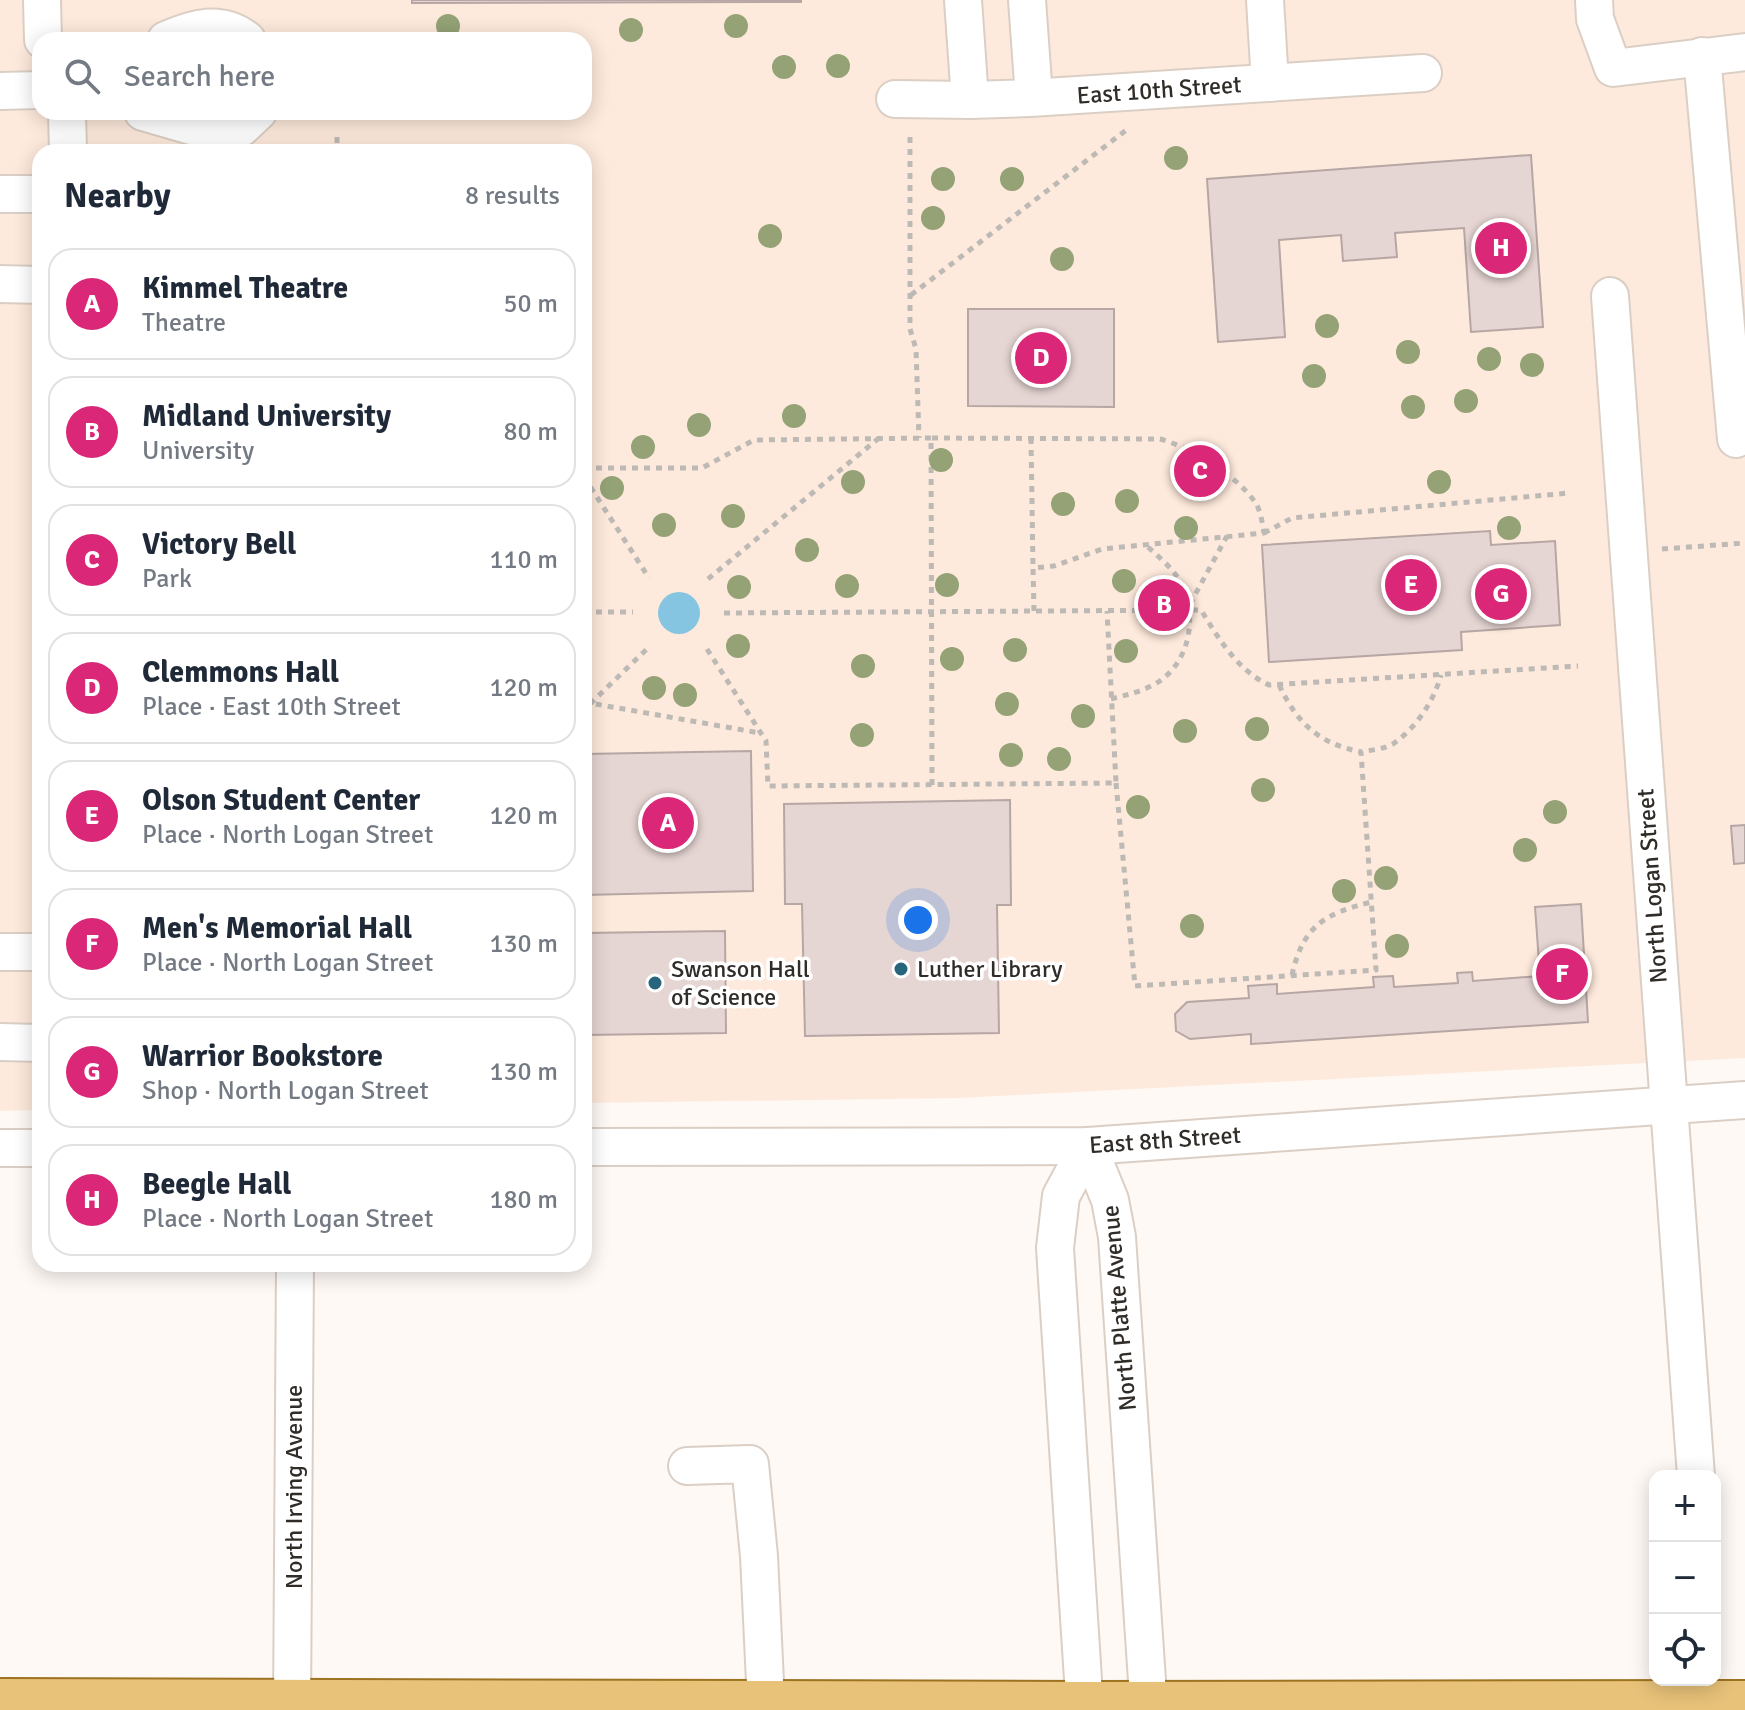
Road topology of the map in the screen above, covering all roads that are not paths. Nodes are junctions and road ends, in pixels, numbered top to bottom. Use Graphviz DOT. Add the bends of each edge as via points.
graph roads {
  1 [pos="42,0"];
  2 [pos="963,0"];
  3 [pos="1027,0"];
  4 [pos="1265,0"];
  5 [pos="1594,0"];
  6 [pos="43,32"];
  7 [pos="183,32"];
  8 [pos="230,32"];
  9 [pos="1745,52"];
  10 [pos="1702,56"];
  11 [pos="1423,73"];
  12 [pos="1270,83"];
  13 [pos="32,90"];
  14 [pos="0,91"];
  15 [pos="1034,97"];
  16 [pos="895,99"];
  17 [pos="970,100"];
  18 [pos="67,120"];
  19 [pos="171,120"];
  20 [pos="250,120"];
  21 [pos="68,144"];
  22 [pos="0,194"];
  23 [pos="32,194"];
  24 [pos="0,284"];
  25 [pos="32,285"];
  26 [pos="1610,296"];
  27 [pos="1736,439"];
  28 [pos="0,952"];
  29 [pos="32,952"];
  30 [pos="0,1042"];
  31 [pos="32,1043"];
  32 [pos="1745,1100"];
  33 [pos="1668,1106"];
  34 [pos="1088,1146"];
  35 [pos="592,1147"];
  36 [pos="0,1148"];
  37 [pos="32,1148"];
  38 [pos="295,1272"];
  39 [pos="687,1466"];
  40 [pos="1696,1470"];
  41 [pos="1721,1699"];
  42 [pos="0,1701"];
  43 [pos="766,1703"];
  44 [pos="292,1706"];
  45 [pos="1085,1707"];
  46 [pos="1149,1707"];
  47 [pos="1432,1707"];
  1 -- 6 [label="street"];
  2 -- 17 [label="street"];
  3 -- 15 [label="street"];
  4 -- 12 [label="street"];
  5 -- 10 [label="street" via="1595,19 1613,68"];
  7 -- 8 [label="street" via="219,27"];
  9 -- 10 [label="street"];
  10 -- 27 [label="street"];
  11 -- 12 [label="street, East 10th Street"];
  12 -- 15 [label="street, East 10th Street"];
  13 -- 14 [label="street"];
  15 -- 17 [label="street, East 10th Street"];
  16 -- 17 [label="street, East 10th Street"];
  18 -- 21 [label="street"];
  19 -- 20 [label="street" via="212,132 241,128"];
  22 -- 23 [label="street"];
  24 -- 25 [label="street"];
  26 -- 33 [label="street, North Logan Street"];
  28 -- 29 [label="street"];
  30 -- 31 [label="street"];
  32 -- 33 [label="street, East 8th Street"];
  33 -- 34 [label="street, East 8th Street"];
  33 -- 40 [label="street, North Logan Street"];
  34 -- 35 [label="street, East 8th Street"];
  34 -- 45 [label="street, North Platte Avenue" via="1061,1196 1055,1248"];
  34 -- 46 [label="street, North Platte Avenue" via="1110,1200 1117,1237"];
  36 -- 37 [label="street"];
  38 -- 44 [label="street, North Irving Avenue"];
  39 -- 43 [label="street" via="750,1464"];
  41 -- 47 [label="main road"];
  42 -- 44 [label="main road"];
  43 -- 44 [label="main road"];
  43 -- 45 [label="main road"];
  45 -- 46 [label="main road"];
  46 -- 47 [label="main road"];
}
